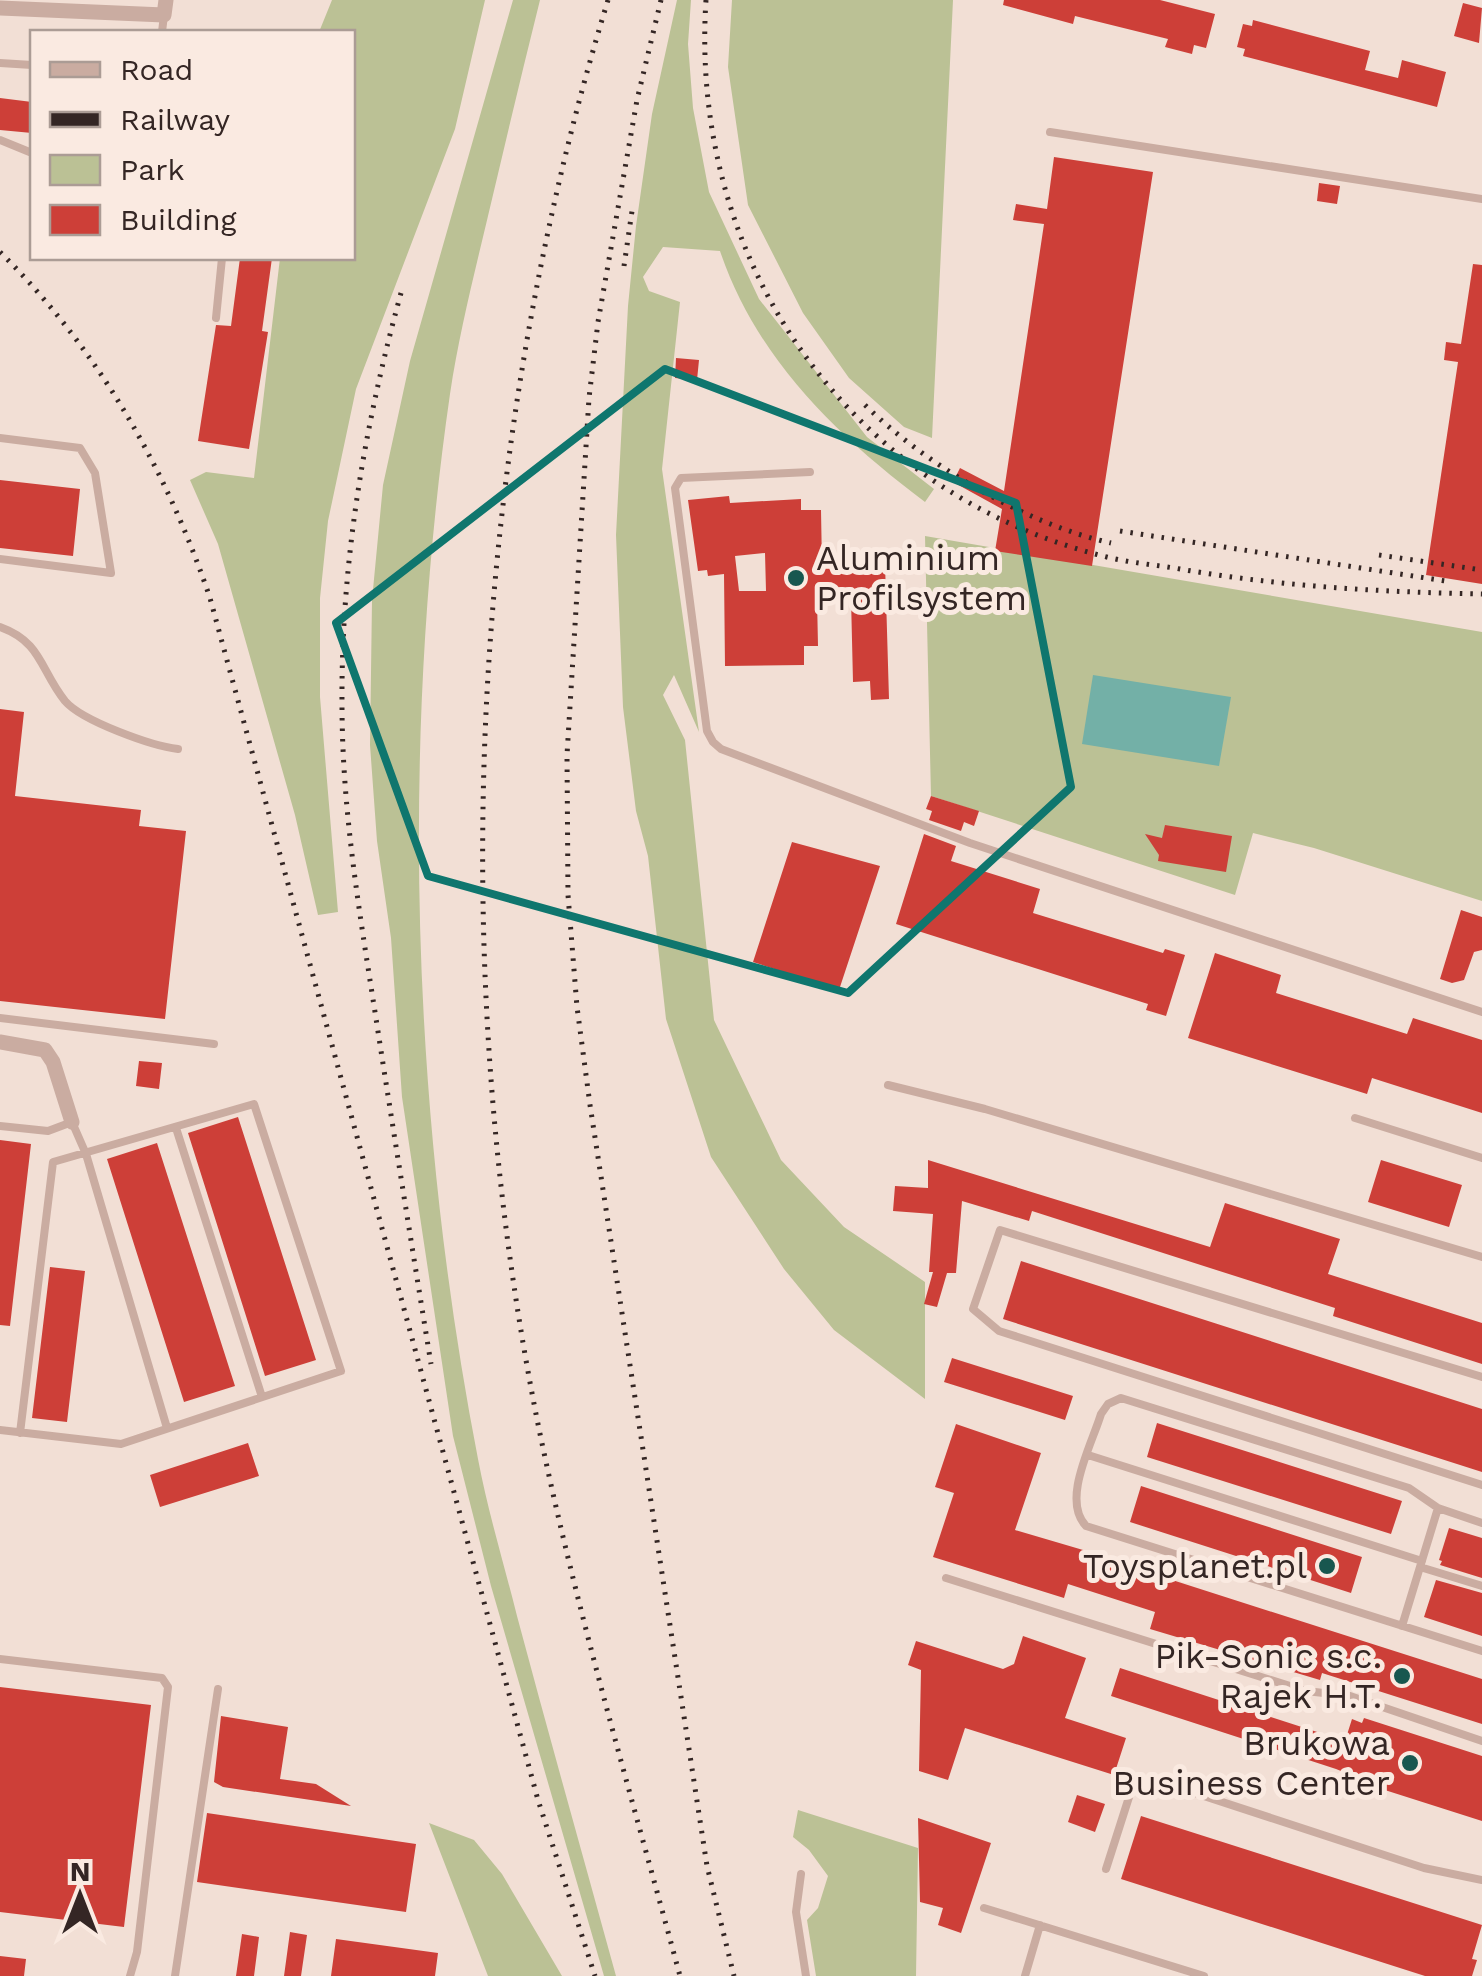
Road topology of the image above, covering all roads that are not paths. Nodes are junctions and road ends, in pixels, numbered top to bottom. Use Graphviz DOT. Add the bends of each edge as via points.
graph roads {
  1 [pos="165,7"];
  2 [pos="0,8"];
  3 [pos="0,63"];
  4 [pos="30,65"];
  5 [pos="1050,132"];
  6 [pos="0,140"];
  7 [pos="30,151"];
  8 [pos="1482,199"];
  9 [pos="222,260"];
  10 [pos="216,318"];
  11 [pos="0,438"];
  12 [pos="810,472"];
  13 [pos="0,559"];
  14 [pos="0,626"];
  15 [pos="178,749"];
  16 [pos="1482,1012"];
  17 [pos="0,1018"];
  18 [pos="0,1042"];
  19 [pos="214,1044"];
  20 [pos="888,1086"];
  21 [pos="1355,1118"];
  22 [pos="72,1122"];
  23 [pos="0,1126"];
  24 [pos="176,1128"];
  25 [pos="86,1154"];
  26 [pos="1482,1158"];
  27 [pos="1482,1257"];
  28 [pos="1482,1377"];
  29 [pos="262,1397"];
  30 [pos="168,1428"];
  31 [pos="0,1430"];
  32 [pos="20,1432"];
  33 [pos="1088,1455"];
  34 [pos="1482,1485"];
  35 [pos="1438,1508"];
  36 [pos="1482,1523"];
  37 [pos="1421,1564"];
  38 [pos="946,1578"];
  39 [pos="1482,1586"];
  40 [pos="1402,1626"];
  41 [pos="1482,1651"];
  42 [pos="0,1659"];
  43 [pos="218,1689"];
  44 [pos="1482,1741"];
  45 [pos="1106,1869"];
  46 [pos="801,1874"];
  47 [pos="1482,1880"];
  48 [pos="984,1908"];
  49 [pos="1040,1925"];
  50 [pos="130,1976"];
  51 [pos="175,1976"];
  52 [pos="806,1976"];
  53 [pos="1025,1976"];
  54 [pos="1204,1976"];
  1 -- 2 [label="street"];
  3 -- 4 [label="lane"];
  5 -- 8 [label="lane"];
  6 -- 7 [label="lane"];
  9 -- 10 [label="lane"];
  11 -- 13 [label="lane" via="80,448 95,473 112,573"];
  12 -- 16 [label="lane" via="680,478 675,488 712,742 970,843"];
  14 -- 15 [label="lane" via="38,651 68,705 153,746"];
  17 -- 19 [label="lane"];
  18 -- 22 [label="street" via="45,1050"];
  20 -- 27 [label="lane"];
  21 -- 26 [label="lane"];
  22 -- 23 [label="lane" via="48,1131"];
  22 -- 25 [label="lane"];
  24 -- 25 [label="lane"];
  24 -- 29 [label="lane"];
  24 -- 29 [label="lane" via="254,1104 341,1371"];
  25 -- 30 [label="lane"];
  25 -- 32 [label="lane" via="53,1162"];
  28 -- 34 [label="lane" via="1000,1230 973,1309 999,1331"];
  29 -- 30 [label="lane"];
  30 -- 32 [label="lane" via="121,1444"];
  31 -- 32 [label="lane"];
  33 -- 35 [label="lane" via="1101,1414 1121,1398 1409,1488"];
  33 -- 37 [label="lane"];
  33 -- 40 [label="lane" via="1076,1493 1078,1518 1086,1526"];
  35 -- 36 [label="lane"];
  35 -- 37 [label="lane"];
  37 -- 39 [label="lane"];
  37 -- 40 [label="lane"];
  38 -- 44 [label="lane"];
  40 -- 41 [label="lane"];
  42 -- 50 [label="lane" via="162,1678 168,1686"];
  43 -- 51 [label="lane"];
  45 -- 47 [label="lane" via="1130,1794 1149,1781 1424,1868"];
  46 -- 52 [label="lane" via="796,1912"];
  48 -- 49 [label="lane"];
  49 -- 53 [label="lane"];
  49 -- 54 [label="lane"];
}
